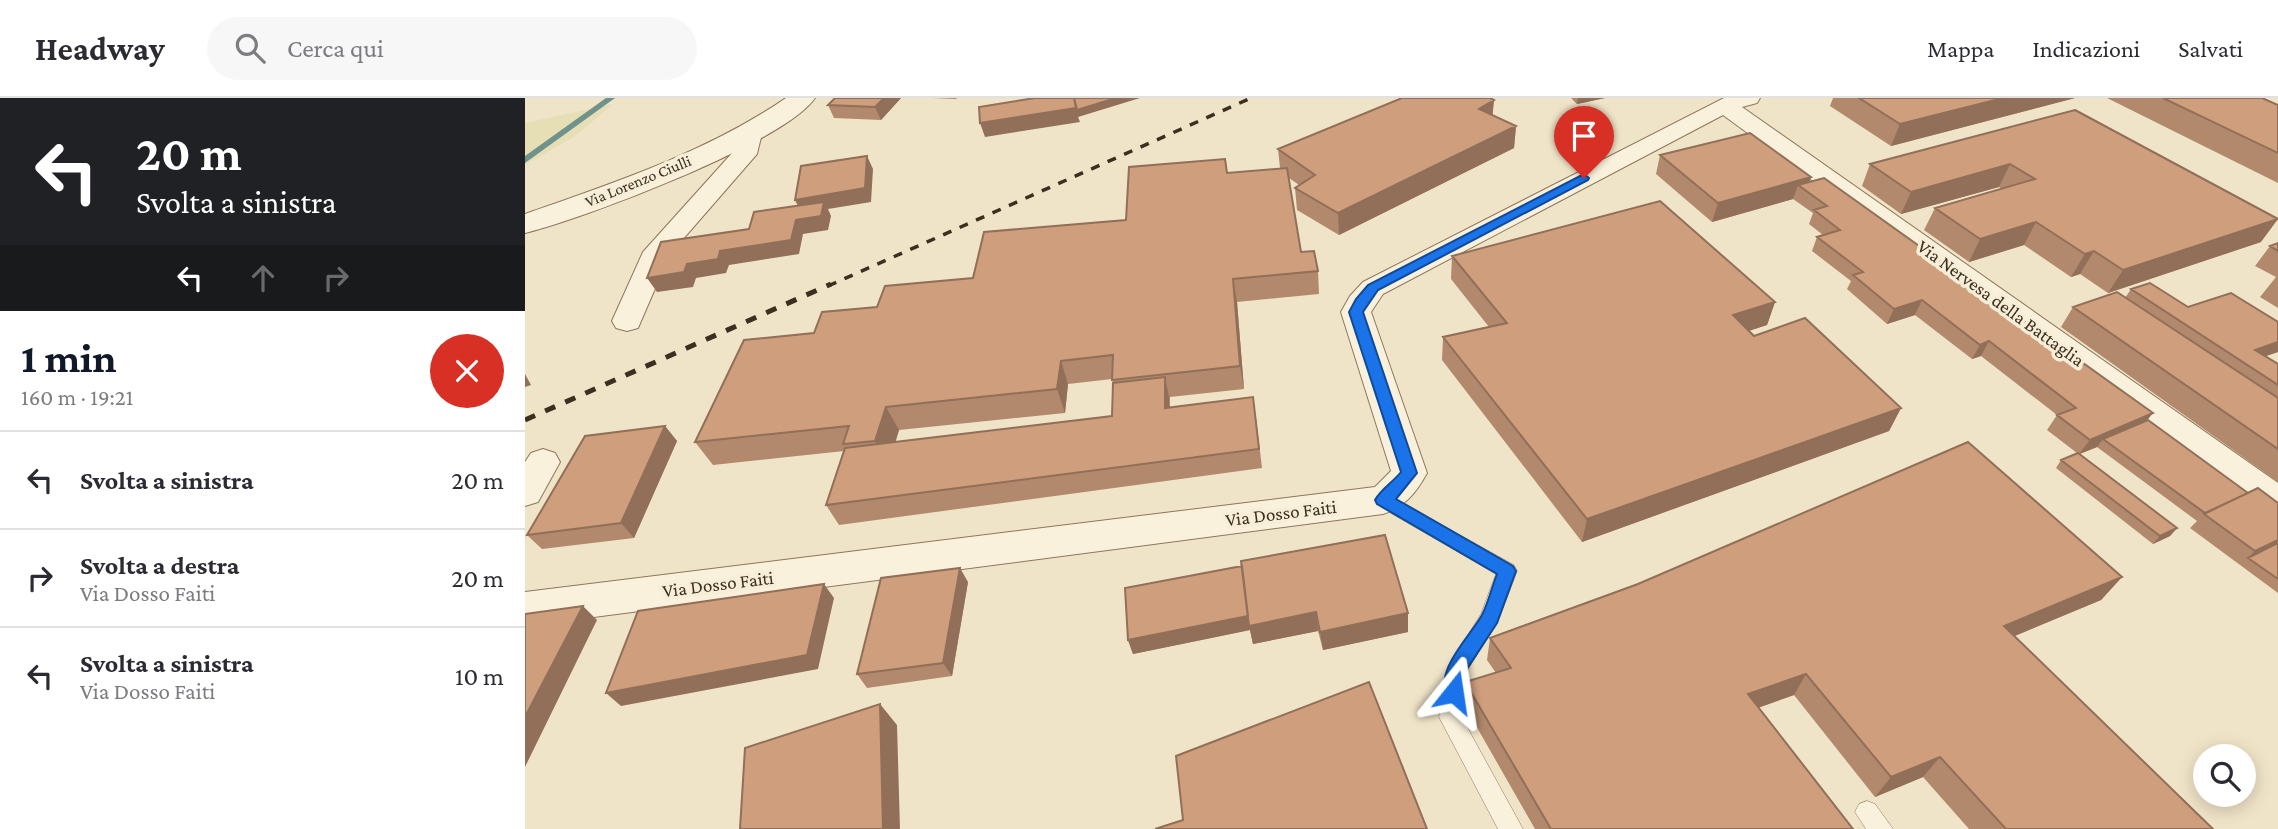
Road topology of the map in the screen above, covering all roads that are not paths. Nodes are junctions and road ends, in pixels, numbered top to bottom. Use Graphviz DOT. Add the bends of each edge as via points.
graph roads {
  1 [pos="803,98"];
  2 [pos="1736,101"];
  3 [pos="750,133"];
  4 [pos="525,224"];
  5 [pos="627,321"];
  6 [pos="543,462"];
  7 [pos="525,492"];
  8 [pos="1383,500"];
  9 [pos="2278,502"];
  10 [pos="525,609"];
  11 [pos="1511,829"];
  1 -- 3 [label="street, Via Lorenzo Ciulli"];
  2 -- 8 [label="street" via="1373,288 1356,312 1409,473"];
  2 -- 9 [label="street, Via Nervesa della Battaglia"];
  3 -- 4 [label="street, Via Lorenzo Ciulli" via="624,188"];
  3 -- 5 [label="street, Via Lorenzo Ciulli" via="745,154 657,252"];
  6 -- 7 [label="street"];
  8 -- 10 [label="street, Via Dosso Faiti"];
  8 -- 11 [label="lane" via="1507,571 1490,618 1458,667 1450,717"];
}
